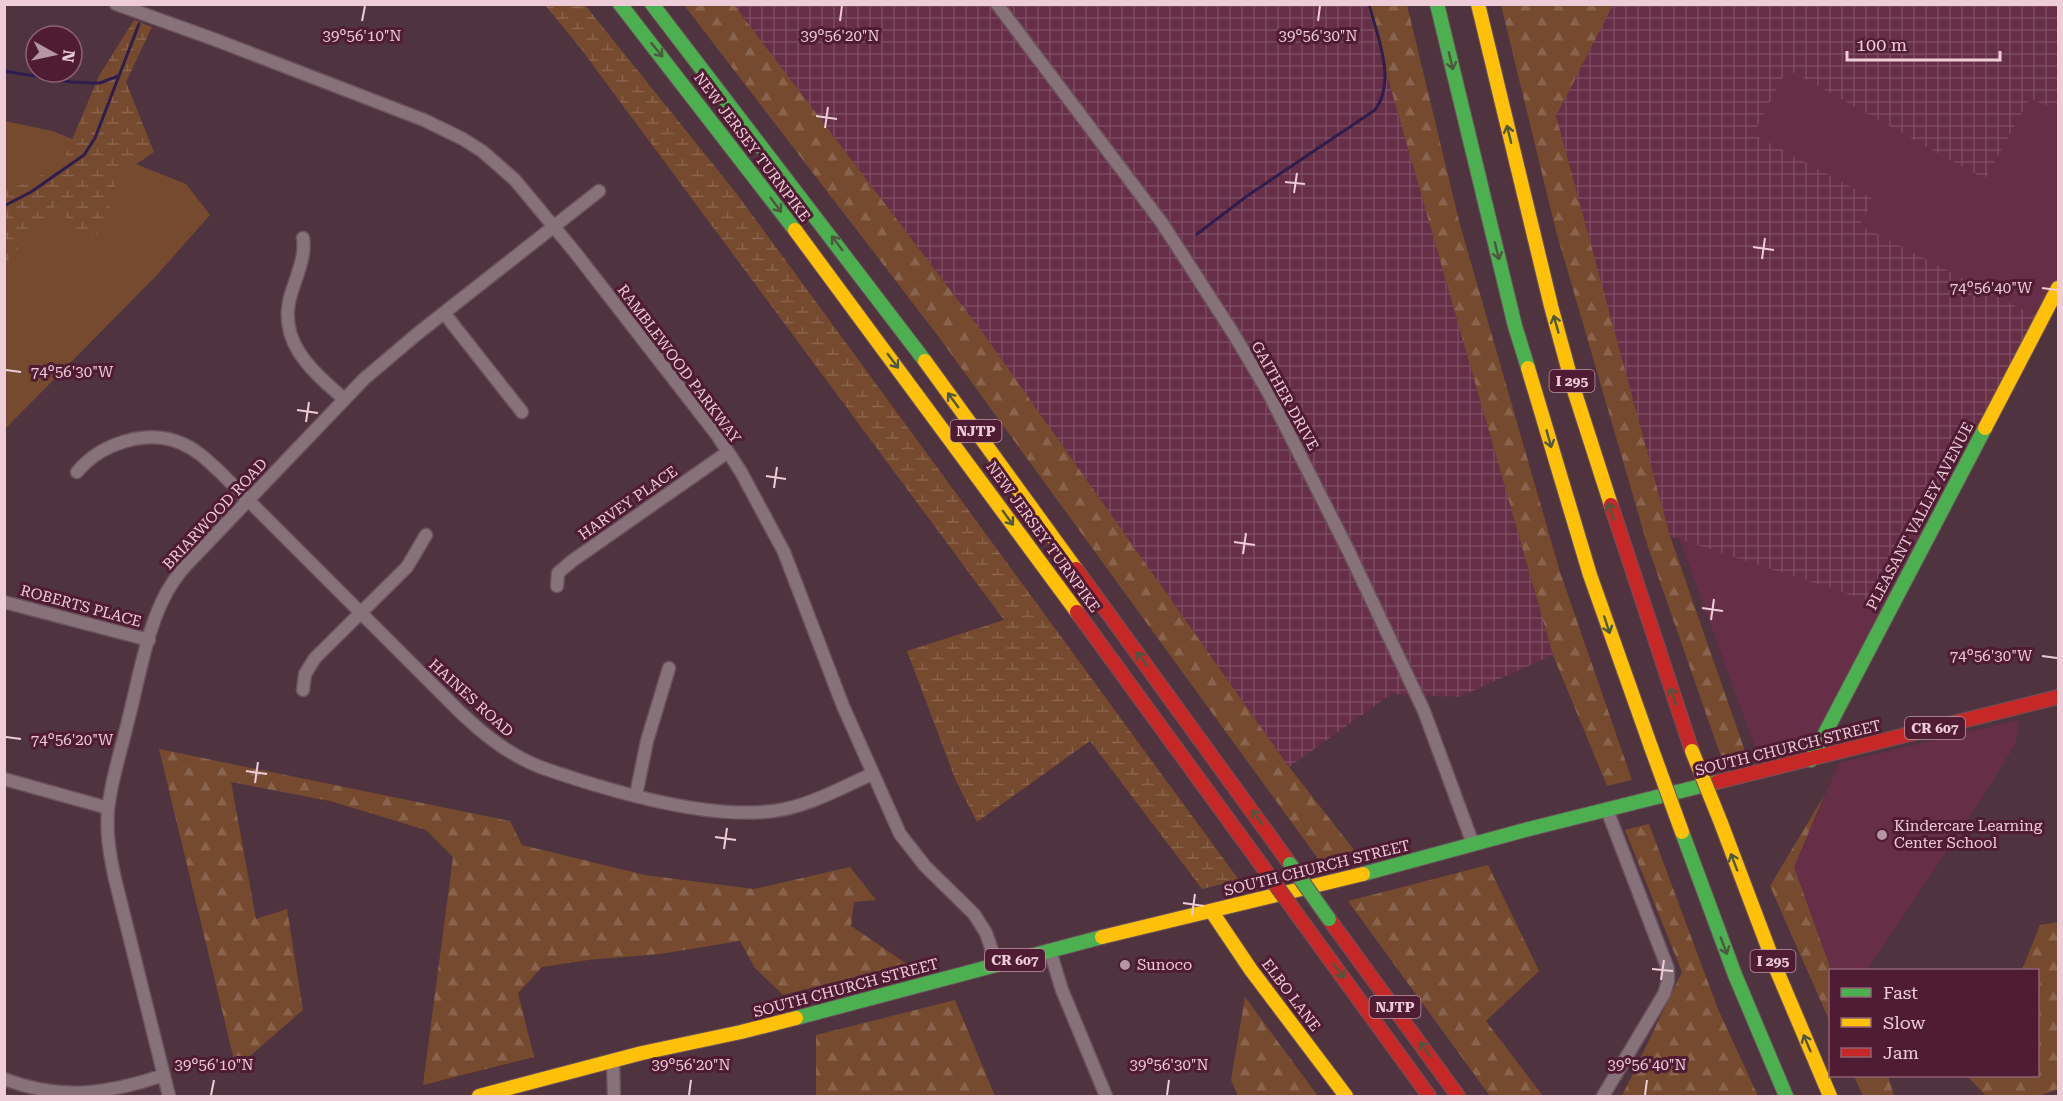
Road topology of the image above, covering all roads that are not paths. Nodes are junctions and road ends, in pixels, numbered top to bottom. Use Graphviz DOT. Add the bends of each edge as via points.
graph roads {
  1 [pos="116,4"];
  2 [pos="620,4"];
  3 [pos="652,4"];
  4 [pos="997,4"];
  5 [pos="1437,4"];
  6 [pos="1478,4"];
  7 [pos="599,191"];
  8 [pos="555,227"];
  9 [pos="303,238"];
  10 [pos="2058,288"];
  11 [pos="444,313"];
  12 [pos="344,399"];
  13 [pos="522,412"];
  14 [pos="728,452"];
  15 [pos="77,472"];
  16 [pos="248,500"];
  17 [pos="426,535"];
  18 [pos="556,586"];
  19 [pos="4,602"];
  20 [pos="361,613"];
  21 [pos="149,640"];
  22 [pos="669,668"];
  23 [pos="303,690"];
  24 [pos="2058,697"];
  25 [pos="1811,760"];
  26 [pos="872,774"];
  27 [pos="4,779"];
  28 [pos="636,795"];
  29 [pos="108,808"];
  30 [pos="1607,810"];
  31 [pos="1473,844"];
  32 [pos="1212,912"];
  33 [pos="1050,951"];
  34 [pos="996,965"];
  35 [pos="613,1061"];
  36 [pos="164,1076"];
  37 [pos="4,1079"];
  38 [pos="169,1096"];
  39 [pos="479,1096"];
  40 [pos="614,1096"];
  41 [pos="1106,1096"];
  42 [pos="1346,1096"];
  43 [pos="1429,1096"];
  44 [pos="1458,1096"];
  45 [pos="1603,1096"];
  46 [pos="1786,1096"];
  47 [pos="1830,1096"];
  1 -- 8 [label="street, RAMBLEWOOD PARKWAY" via="453,134 499,165"];
  2 -- 43 [label="main road, NEW JERSEY TURNPIKE / NJTP, one-way, bridge" via="920,397"];
  44 -- 3 [label="main road, NEW JERSEY TURNPIKE / NJTP, one-way, bridge" via="904,332"];
  4 -- 31 [label="street, GAITHER DRIVE" via="1167,230 1268,392 1425,711"];
  5 -- 46 [label="main road, I 295, one-way, bridge" via="1515,326 1590,575 1735,975"];
  47 -- 6 [label="main road, I 295, one-way, bridge" via="1692,751 1644,612 1551,306"];
  7 -- 8 [label="street, BRIARWOOD ROAD"];
  8 -- 11 [label="street, BRIARWOOD ROAD"];
  8 -- 14 [label="street, RAMBLEWOOD PARKWAY"];
  9 -- 12 [label="street" via="297,277 288,301 291,340"];
  10 -- 25 [label="main road, PLEASANT VALLEY AVENUE"];
  11 -- 12 [label="street, BRIARWOOD ROAD"];
  11 -- 13 [label="street"];
  12 -- 16 [label="street, BRIARWOOD ROAD"];
  14 -- 18 [label="street, HARVEY PLACE" via="572,561 558,573"];
  14 -- 26 [label="street, RAMBLEWOOD PARKWAY" via="784,552"];
  15 -- 16 [label="street, HAINES ROAD" via="97,454 116,445 160,437 193,449"];
  16 -- 20 [label="street, HAINES ROAD"];
  16 -- 21 [label="street, BRIARWOOD ROAD" via="172,583"];
  17 -- 20 [label="street" via="407,567"];
  19 -- 21 [label="street, ROBERTS PLACE"];
  20 -- 23 [label="street" via="309,666"];
  20 -- 28 [label="street, HAINES ROAD" via="496,744 540,767"];
  21 -- 29 [label="street, BRIARWOOD ROAD"];
  22 -- 28 [label="street"];
  24 -- 25 [label="main road, SOUTH CHURCH STREET / CR 607"];
  25 -- 30 [label="main road, SOUTH CHURCH STREET / CR 607"];
  26 -- 28 [label="street, HAINES ROAD" via="813,800 774,811 707,810"];
  26 -- 34 [label="street, RAMBLEWOOD PARKWAY" via="900,834 925,866 974,914 986,933"];
  27 -- 29 [label="street"];
  29 -- 36 [label="street, BRIARWOOD ROAD" via="113,871"];
  30 -- 31 [label="main road, SOUTH CHURCH STREET / CR 607"];
  30 -- 45 [label="street" via="1668,969 1668,981"];
  31 -- 32 [label="main road, SOUTH CHURCH STREET / CR 607"];
  32 -- 33 [label="main road, SOUTH CHURCH STREET / CR 607"];
  32 -- 42 [label="main road, ELBO LANE"];
  33 -- 34 [label="main road, SOUTH CHURCH STREET / CR 607"];
  33 -- 41 [label="street" via="1083,1045"];
  34 -- 35 [label="main road, SOUTH CHURCH STREET / CR 607"];
  35 -- 39 [label="main road, SOUTH CHURCH STREET / CR 607"];
  35 -- 40 [label="street"];
  36 -- 37 [label="street" via="88,1095 37,1091"];
  36 -- 38 [label="street, BRIARWOOD ROAD"];
}
